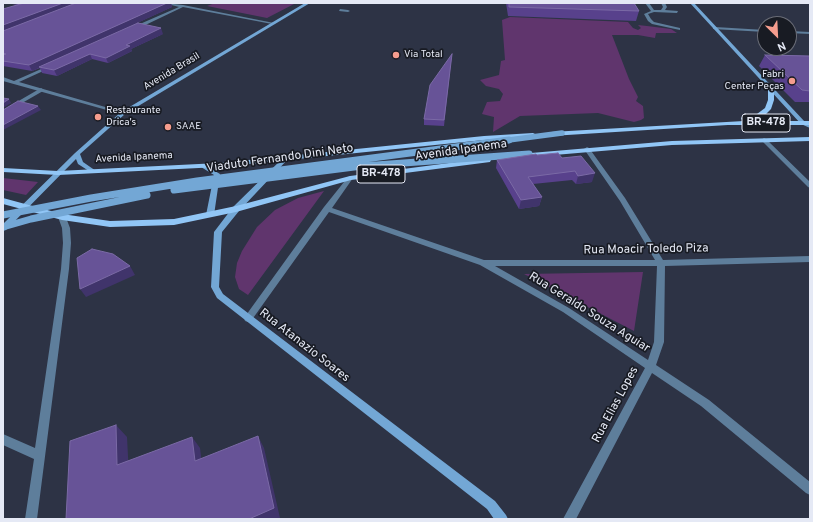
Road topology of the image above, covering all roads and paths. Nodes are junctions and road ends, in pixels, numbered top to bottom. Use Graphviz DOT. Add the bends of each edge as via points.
graph roads {
  1 [pos="166,3"];
  2 [pos="308,3"];
  3 [pos="647,3"];
  4 [pos="663,3"];
  5 [pos="692,3"];
  6 [pos="184,6"];
  7 [pos="340,10"];
  8 [pos="348,11"];
  9 [pos="653,11"];
  10 [pos="662,11"];
  11 [pos="677,12"];
  12 [pos="272,23"];
  13 [pos="715,28"];
  14 [pos="678,29"];
  15 [pos="130,31"];
  16 [pos="757,31"];
  17 [pos="797,32"];
  18 [pos="810,33"];
  19 [pos="57,63"];
  20 [pos="3,79"];
  21 [pos="15,82"];
  22 [pos="771,87"];
  23 [pos="41,90"];
  24 [pos="3,112"];
  25 [pos="123,113"];
  26 [pos="728,123"];
  27 [pos="808,124"];
  28 [pos="562,133"];
  29 [pos="810,139"];
  30 [pos="764,140"];
  31 [pos="587,149"];
  32 [pos="77,154"];
  33 [pos="529,154"];
  34 [pos="287,157"];
  35 [pos="204,166"];
  36 [pos="3,170"];
  37 [pos="94,172"];
  38 [pos="58,173"];
  39 [pos="350,178"];
  40 [pos="810,186"];
  41 [pos="3,200"];
  42 [pos="24,207"];
  43 [pos="236,209"];
  44 [pos="327,209"];
  45 [pos="3,215"];
  46 [pos="210,215"];
  47 [pos="62,218"];
  48 [pos="3,227"];
  49 [pos="810,259"];
  50 [pos="661,263"];
  51 [pos="483,264"];
  52 [pos="248,318"];
  53 [pos="651,366"];
  54 [pos="3,439"];
  55 [pos="40,456"];
  56 [pos="810,489"];
  57 [pos="31,519"];
  58 [pos="502,519"];
  59 [pos="568,519"];
  1 -- 6 [label="street"];
  2 -- 12 [label="main road, Avenida Brasil"];
  3 -- 9 [label="street"];
  4 -- 10 [label="street" via="665,7"];
  5 -- 13 [label="main road"];
  6 -- 12 [label="street"];
  6 -- 15 [label="street"];
  7 -- 8 [label="street"];
  9 -- 10 [label="street"];
  9 -- 14 [label="street" via="646,14 648,20"];
  10 -- 11 [label="street"];
  12 -- 25 [label="main road, Avenida Brasil"];
  13 -- 16 [label="street"];
  13 -- 22 [label="main road"];
  17 -- 18 [label="street"];
  19 -- 21 [label="street"];
  20 -- 21 [label="street"];
  21 -- 23 [label="street"];
  22 -- 26 [label="main road" via="771,104 764,113"];
  22 -- 27 [label="main road"];
  23 -- 24 [label="street"];
  23 -- 25 [label="street"];
  25 -- 32 [label="main road, Avenida Brasil"];
  26 -- 27 [label="main road, Avenida Ipanema / BR-478"];
  26 -- 28 [label="main road, Avenida Ipanema / BR-478"];
  28 -- 34 [label="main road, Avenida Ipanema / BR-478"];
  28 -- 45 [label="main road, Viaduto Fernando Dini Neto, bridge" via="197,181"];
  29 -- 30 [label="main road, Avenida Ipanema / BR-478"];
  30 -- 31 [label="main road, Avenida Ipanema / BR-478"];
  30 -- 40 [label="street"];
  31 -- 33 [label="main road, Avenida Ipanema / BR-478"];
  31 -- 50 [label="street" via="623,200"];
  32 -- 37 [label="main road" via="80,163"];
  32 -- 38 [label="main road, Avenida Brasil"];
  33 -- 39 [label="main road, Avenida Ipanema / BR-478"];
  33 -- 48 [label="main road, Viaduto Fernando Dini Neto, bridge" via="362,166 206,186 102,204"];
  34 -- 35 [label="main road, Avenida Ipanema / BR-478"];
  34 -- 43 [label="main road, Rua Atanazio Soares"];
  35 -- 37 [label="main road, Avenida Ipanema / BR-478"];
  35 -- 46 [label="main road" via="217,174"];
  36 -- 38 [label="main road, BR-478"];
  37 -- 38 [label="main road, Avenida Ipanema / BR-478"];
  38 -- 42 [label="main road, Avenida Brasil"];
  39 -- 43 [label="main road, Avenida Ipanema / BR-478"];
  39 -- 44 [label="street"];
  41 -- 42 [label="main road, Avenida Ipanema / BR-478"];
  42 -- 47 [label="main road, Avenida Ipanema / BR-478"];
  42 -- 48 [label="main road, Avenida Brasil"];
  43 -- 46 [label="main road, Avenida Ipanema / BR-478"];
  43 -- 52 [label="main road, Rua Atanazio Soares" via="218,232 215,287 220,296"];
  44 -- 51 [label="street, Rua Geraldo Souza Aguiar"];
  44 -- 52 [label="street"];
  46 -- 47 [label="main road, Avenida Ipanema / BR-478" via="151,224 110,224"];
  47 -- 55 [label="street" via="66,228 66,259"];
  49 -- 50 [label="street, Rua Moacir Toledo Piza"];
  50 -- 51 [label="street, Rua Moacir Toledo Piza"];
  50 -- 53 [label="street, Rua Elias Lopes" via="659,342"];
  51 -- 53 [label="street, Rua Geraldo Souza Aguiar" via="566,310"];
  52 -- 58 [label="main road, Rua Atanazio Soares" via="491,505"];
  53 -- 56 [label="street, Rua Geraldo Souza Aguiar" via="705,403"];
  53 -- 59 [label="street, Rua Elias Lopes"];
  54 -- 55 [label="street"];
  55 -- 57 [label="street"];
}
